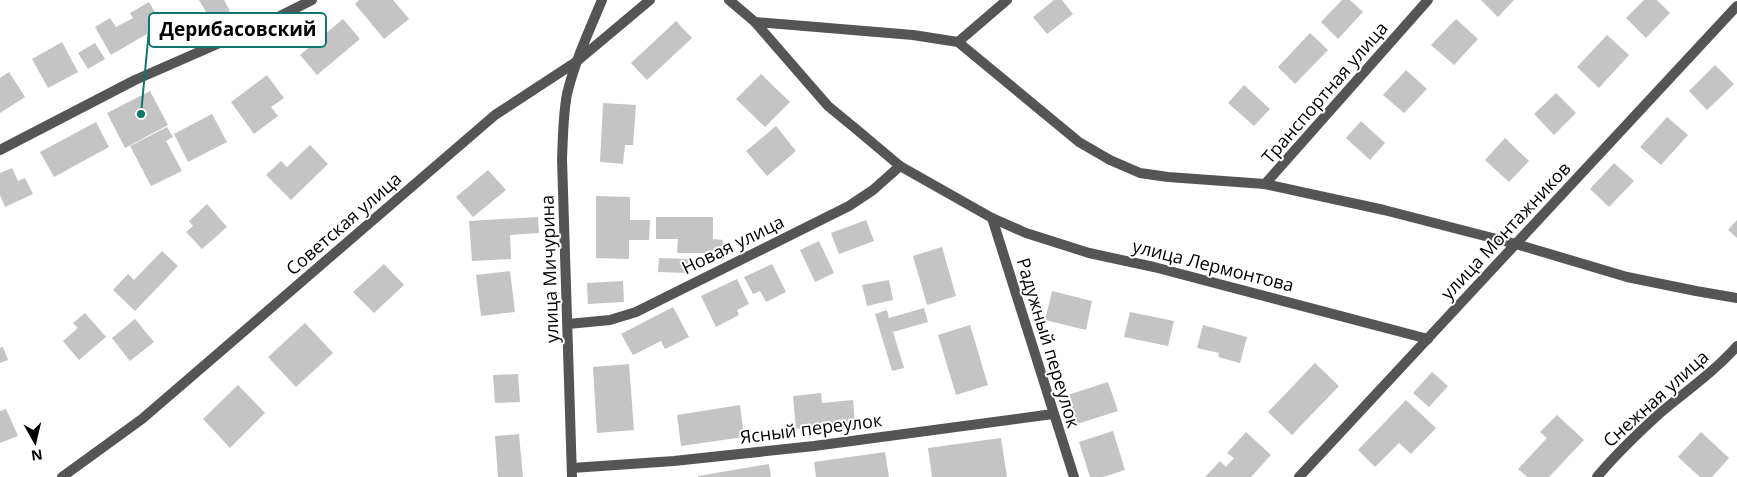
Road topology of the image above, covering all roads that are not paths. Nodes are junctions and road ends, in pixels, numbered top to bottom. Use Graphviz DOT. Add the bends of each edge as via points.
graph roads {
  1 [pos="312,0"];
  2 [pos="602,0"];
  3 [pos="650,0"];
  4 [pos="728,0"];
  5 [pos="1007,0"];
  6 [pos="1428,0"];
  7 [pos="1737,6"];
  8 [pos="755,22"];
  9 [pos="958,42"];
  10 [pos="576,62"];
  11 [pos="0,150"];
  12 [pos="900,166"];
  13 [pos="1266,184"];
  14 [pos="992,218"];
  15 [pos="1516,244"];
  16 [pos="1737,298"];
  17 [pos="568,324"];
  18 [pos="1428,339"];
  19 [pos="1737,346"];
  20 [pos="1053,414"];
  21 [pos="572,472"];
  22 [pos="62,477"];
  23 [pos="1074,477"];
  24 [pos="1299,477"];
  25 [pos="1597,477"];
  1 -- 11 [label="street" via="135,80"];
  2 -- 10 [label="street, улица Мичурина"];
  3 -- 10 [label="street, Советская улица"];
  4 -- 8 [label="street, улица Лермонтова"];
  5 -- 9 [label="street"];
  6 -- 13 [label="street, Транспортная улица"];
  7 -- 15 [label="street, улица Монтажников"];
  8 -- 9 [label="street" via="913,35"];
  8 -- 12 [label="street, улица Лермонтова" via="828,106"];
  9 -- 13 [label="street" via="1079,142 1110,160 1140,173 1168,178"];
  10 -- 17 [label="street, улица Мичурина" via="567,95 562,159"];
  10 -- 22 [label="street, Советская улица" via="495,115 142,419"];
  12 -- 14 [label="street, улица Лермонтова"];
  12 -- 17 [label="street, Новая улица" via="849,206 636,312 610,320"];
  13 -- 15 [label="street"];
  14 -- 18 [label="street, улица Лермонтова" via="1026,233 1089,253"];
  14 -- 20 [label="street, Радужный переулок"];
  15 -- 16 [label="street" via="1628,277"];
  15 -- 18 [label="street, улица Монтажников"];
  17 -- 21 [label="street, улица Мичурина"];
  18 -- 24 [label="street, улица Монтажников"];
  19 -- 25 [label="street, Снежная улица" via="1634,437"];
  20 -- 21 [label="street, Ясный переулок" via="814,446"];
  20 -- 23 [label="street, Радужный переулок"];
}
